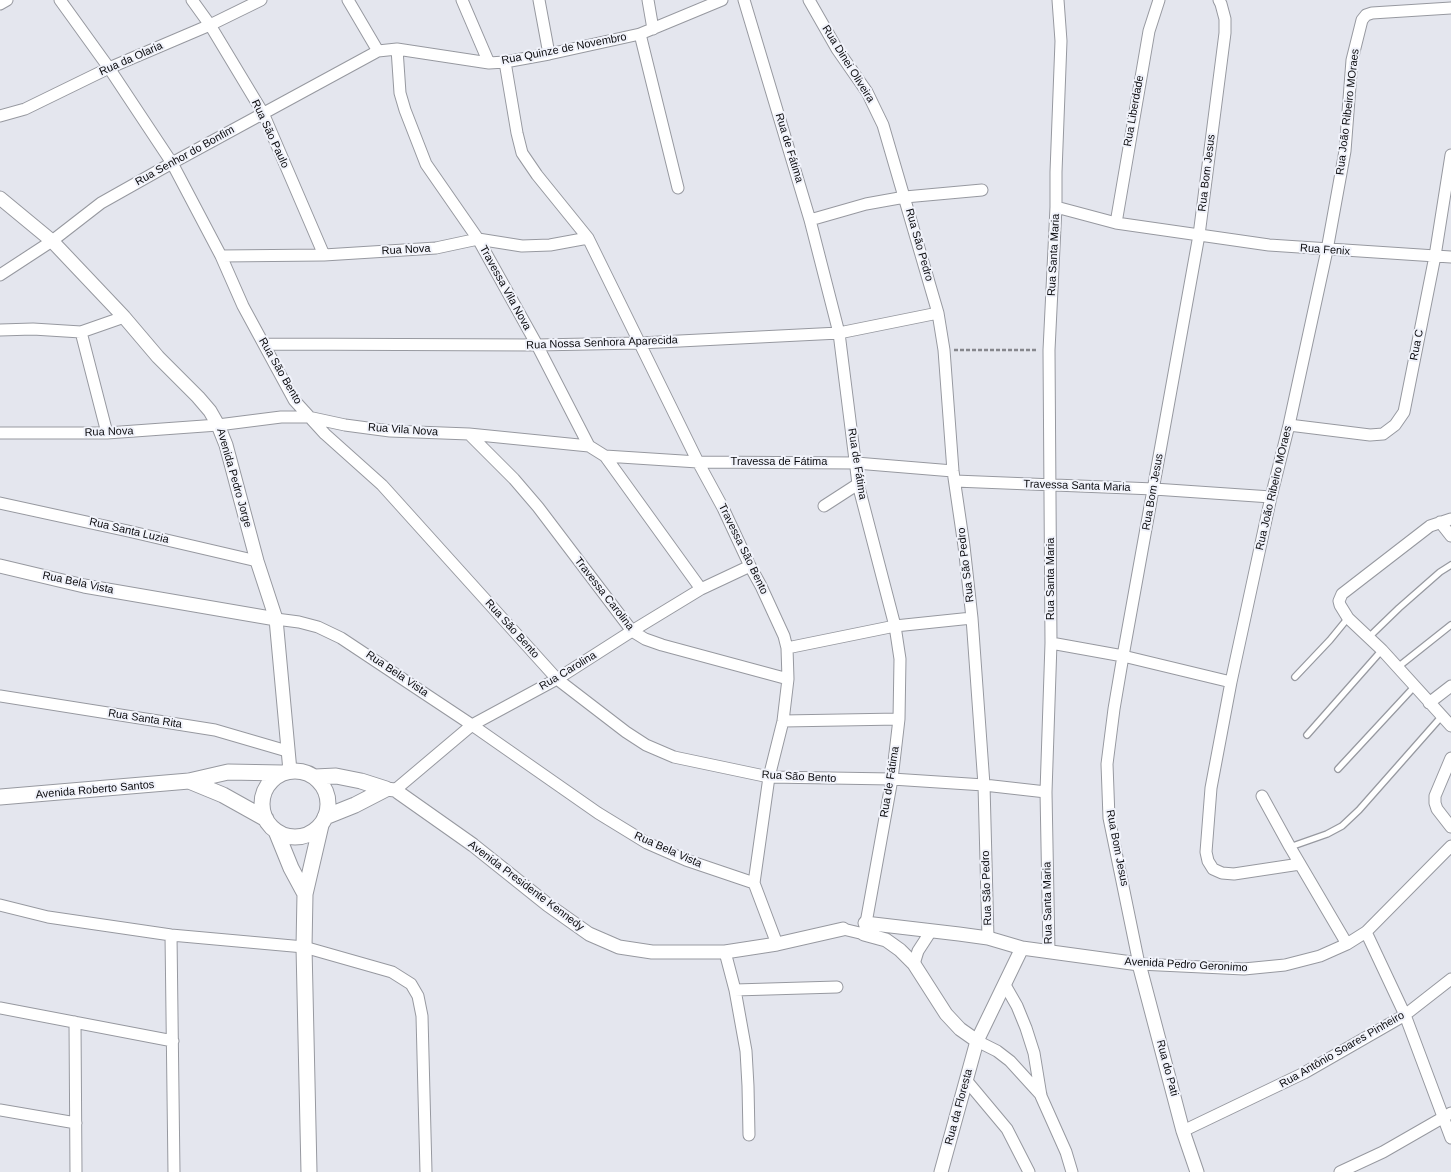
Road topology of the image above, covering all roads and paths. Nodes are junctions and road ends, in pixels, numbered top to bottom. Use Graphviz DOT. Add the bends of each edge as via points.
graph roads {
  1 [pos="7,0"];
  2 [pos="60,0"];
  3 [pos="192,0"];
  4 [pos="261,0"];
  5 [pos="348,0"];
  6 [pos="462,0"];
  7 [pos="539,0"];
  8 [pos="648,0"];
  9 [pos="722,0"];
  10 [pos="744,0"];
  11 [pos="809,0"];
  12 [pos="1058,0"];
  13 [pos="1159,0"];
  14 [pos="1219,0"];
  15 [pos="0,4"];
  16 [pos="1451,8"];
  17 [pos="210,25"];
  18 [pos="653,30"];
  19 [pos="640,34"];
  20 [pos="397,50"];
  21 [pos="378,51"];
  22 [pos="549,54"];
  23 [pos="505,62"];
  24 [pos="489,63"];
  25 [pos="109,68"];
  26 [pos="263,113"];
  27 [pos="0,116"];
  28 [pos="1451,154"];
  29 [pos="172,163"];
  30 [pos="678,188"];
  31 [pos="982,190"];
  32 [pos="905,197"];
  33 [pos="0,198"];
  34 [pos="1056,207"];
  35 [pos="810,220"];
  36 [pos="1116,223"];
  37 [pos="1199,235"];
  38 [pos="588,238"];
  39 [pos="478,239"];
  40 [pos="52,241"];
  41 [pos="1327,250"];
  42 [pos="324,255"];
  43 [pos="221,256"];
  44 [pos="1435,256"];
  45 [pos="1451,257"];
  46 [pos="0,275"];
  47 [pos="938,313"];
  48 [pos="124,317"];
  49 [pos="0,330"];
  50 [pos="81,332"];
  51 [pos="839,333"];
  52 [pos="640,343"];
  53 [pos="264,344"];
  54 [pos="537,345"];
  55 [pos="944,350"];
  56 [pos="1049,350"];
  57 [pos="308,417"];
  58 [pos="218,424"];
  59 [pos="1289,425"];
  60 [pos="0,433"];
  61 [pos="107,433"];
  62 [pos="469,434"];
  63 [pos="589,446"];
  64 [pos="605,456"];
  65 [pos="698,462"];
  66 [pos="856,463"];
  67 [pos="954,476"];
  68 [pos="858,484"];
  69 [pos="1050,484"];
  70 [pos="1154,489"];
  71 [pos="1271,497"];
  72 [pos="0,503"];
  73 [pos="824,506"];
  74 [pos="1451,519"];
  75 [pos="1440,522"];
  76 [pos="1451,536"];
  77 [pos="257,561"];
  78 [pos="1451,565"];
  79 [pos="0,566"];
  80 [pos="750,566"];
  81 [pos="701,589"];
  82 [pos="972,618"];
  83 [pos="1348,618"];
  84 [pos="276,619"];
  85 [pos="1451,625"];
  86 [pos="895,626"];
  87 [pos="632,631"];
  88 [pos="1369,637"];
  89 [pos="1051,643"];
  90 [pos="787,648"];
  91 [pos="1382,650"];
  92 [pos="1123,656"];
  93 [pos="1398,667"];
  94 [pos="1294,677"];
  95 [pos="557,679"];
  96 [pos="788,679"];
  97 [pos="1230,682"];
  98 [pos="1414,686"];
  99 [pos="1451,686"];
  100 [pos="0,696"];
  101 [pos="1429,703"];
  102 [pos="1442,716"];
  103 [pos="899,719"];
  104 [pos="783,721"];
  105 [pos="472,725"];
  106 [pos="1451,726"];
  107 [pos="1307,735"];
  108 [pos="287,751"];
  109 [pos="1451,758"];
  110 [pos="1338,769"];
  111 [pos="286,772"];
  112 [pos="315,777"];
  113 [pos="769,777"];
  114 [pos="892,779"];
  115 [pos="189,781"];
  116 [pos="984,785"];
  117 [pos="391,789"];
  118 [pos="1046,792"];
  119 [pos="1262,796"];
  120 [pos="0,798"];
  121 [pos="266,819"];
  122 [pos="323,821"];
  123 [pos="1451,826"];
  124 [pos="276,831"];
  125 [pos="1451,846"];
  126 [pos="1290,847"];
  127 [pos="1300,864"];
  128 [pos="754,884"];
  129 [pos="305,894"];
  130 [pos="0,905"];
  131 [pos="843,928"];
  132 [pos="865,929"];
  133 [pos="931,930"];
  134 [pos="1366,932"];
  135 [pos="172,935"];
  136 [pos="988,938"];
  137 [pos="776,944"];
  138 [pos="1347,944"];
  139 [pos="304,947"];
  140 [pos="1022,948"];
  141 [pos="725,952"];
  142 [pos="1049,952"];
  143 [pos="914,964"];
  144 [pos="1139,964"];
  145 [pos="1451,979"];
  146 [pos="1005,985"];
  147 [pos="837,987"];
  148 [pos="735,990"];
  149 [pos="0,1008"];
  150 [pos="1405,1014"];
  151 [pos="75,1022"];
  152 [pos="173,1041"];
  153 [pos="977,1042"];
  154 [pos="966,1080"];
  155 [pos="1041,1096"];
  156 [pos="0,1110"];
  157 [pos="1447,1116"];
  158 [pos="76,1122"];
  159 [pos="1183,1131"];
  160 [pos="749,1135"];
  161 [pos="1451,1138"];
  162 [pos="76,1172"];
  163 [pos="174,1172"];
  164 [pos="309,1172"];
  165 [pos="426,1172"];
  166 [pos="941,1172"];
  167 [pos="1029,1172"];
  168 [pos="1072,1172"];
  169 [pos="1197,1172"];
  170 [pos="1340,1172"];
  1 -- 15 [label="street"];
  2 -- 25 [label="street, Rua São Bento"];
  3 -- 17 [label="street, Rua São Paulo"];
  4 -- 17 [label="street, Rua da Olaria"];
  5 -- 21 [label="street"];
  6 -- 24 [label="street"];
  7 -- 22 [label="street"];
  8 -- 18 [label="street"];
  9 -- 18 [label="street, Rua Quinze de Novembro"];
  10 -- 35 [label="street, Rua de Fátima"];
  11 -- 32 [label="street, Rua Dinei Oliveira" via="837,49 867,92 883,125"];
  12 -- 34 [label="street, Rua Santa Maria" via="1061,41"];
  13 -- 36 [label="street, Rua Liberdade" via="1147,38"];
  14 -- 37 [label="street, Rua Bom Jesus" via="1225,19 1225,32"];
  16 -- 41 [label="street, Rua João Ribeiro MOraes" via="1372,13 1362,20 1352,60 1345,151"];
  17 -- 25 [label="street, Rua da Olaria"];
  17 -- 26 [label="street, Rua São Paulo"];
  18 -- 19 [label="street, Rua Quinze de Novembro"];
  19 -- 22 [label="street, Rua Quinze de Novembro"];
  19 -- 30 [label="street"];
  20 -- 21 [label="street, Rua Quinze de Novembro"];
  20 -- 24 [label="street, Rua Quinze de Novembro"];
  20 -- 39 [label="street, Travessa Vila Nova" via="400,93 426,164"];
  21 -- 26 [label="street, Rua Senhor do Bonfim"];
  22 -- 23 [label="street, Rua Quinze de Novembro"];
  23 -- 24 [label="street, Rua Quinze de Novembro"];
  23 -- 38 [label="street, Travessa São Bento" via="522,152 537,175"];
  25 -- 27 [label="street, Rua da Olaria" via="25,109"];
  25 -- 29 [label="street, Rua São Bento"];
  26 -- 29 [label="street, Rua Senhor do Bonfim"];
  26 -- 42 [label="street, Rua São Paulo"];
  28 -- 44 [label="street, Rua C"];
  29 -- 40 [label="street, Rua Senhor do Bonfim" via="101,203"];
  29 -- 43 [label="street, Rua São Bento"];
  31 -- 32 [label="street"];
  32 -- 35 [label="street" via="866,204"];
  32 -- 47 [label="street, Rua São Pedro"];
  33 -- 40 [label="street, Avenida Pedro Jorge"];
  34 -- 36 [label="street, Rua Fenix"];
  34 -- 56 [label="street, Rua Santa Maria"];
  35 -- 51 [label="street, Rua de Fátima"];
  36 -- 37 [label="street, Rua Fenix"];
  37 -- 41 [label="street, Rua Fenix"];
  37 -- 70 [label="street, Rua Bom Jesus"];
  38 -- 39 [label="street, Rua Nova" via="550,245 522,246"];
  38 -- 52 [label="street, Travessa São Bento"];
  39 -- 42 [label="street, Rua Nova" via="436,248"];
  39 -- 54 [label="street, Travessa Vila Nova"];
  40 -- 46 [label="street, Rua Senhor do Bonfim"];
  40 -- 48 [label="street, Avenida Pedro Jorge"];
  41 -- 44 [label="street, Rua Fenix"];
  41 -- 59 [label="street, Rua João Ribeiro MOraes"];
  42 -- 43 [label="street, Rua Nova"];
  43 -- 53 [label="street, Rua São Bento" via="243,306"];
  44 -- 45 [label="street, Rua Fenix"];
  44 -- 59 [label="street, Rua C" via="1404,412 1396,425 1383,434 1370,435"];
  47 -- 51 [label="street, Rua Nossa Senhora Aparecida"];
  47 -- 55 [label="street, Rua São Pedro"];
  48 -- 50 [label="street"];
  48 -- 58 [label="street, Avenida Pedro Jorge" via="158,357 198,397"];
  49 -- 50 [label="street"];
  50 -- 61 [label="street"];
  51 -- 52 [label="street, Rua Nossa Senhora Aparecida"];
  51 -- 66 [label="street, Rua de Fátima"];
  52 -- 54 [label="street, Rua Nossa Senhora Aparecida"];
  52 -- 65 [label="street, Travessa São Bento"];
  53 -- 54 [label="street, Rua Nossa Senhora Aparecida"];
  53 -- 57 [label="street, Rua São Bento" via="294,400"];
  54 -- 63 [label="street, Travessa Vila Nova"];
  55 -- 56 [label="path"];
  55 -- 67 [label="street, Rua São Pedro"];
  56 -- 69 [label="street, Rua Santa Maria"];
  57 -- 58 [label="street, Rua Vila Nova" via="281,417"];
  57 -- 62 [label="street, Rua Vila Nova" via="390,431"];
  57 -- 95 [label="street, Rua São Bento" via="382,485"];
  58 -- 61 [label="street, Rua Nova"];
  58 -- 77 [label="street, Avenida Pedro Jorge"];
  59 -- 71 [label="street, Rua João Ribeiro MOraes"];
  60 -- 61 [label="street, Rua Nova"];
  62 -- 63 [label="street, Rua Vila Nova"];
  62 -- 87 [label="street, Travessa Carolina" via="538,507"];
  63 -- 64 [label="street"];
  64 -- 65 [label="street, Travessa de Fátima"];
  64 -- 81 [label="street"];
  65 -- 66 [label="street, Travessa de Fátima"];
  65 -- 80 [label="street, Travessa São Bento"];
  66 -- 67 [label="street, Travessa de Fátima"];
  66 -- 68 [label="street, Rua de Fátima"];
  67 -- 69 [label="street, Travessa Santa Maria"];
  67 -- 82 [label="street, Rua São Pedro"];
  68 -- 73 [label="street"];
  68 -- 86 [label="street, Rua de Fátima"];
  69 -- 70 [label="street, Travessa Santa Maria"];
  69 -- 89 [label="street, Rua Santa Maria"];
  70 -- 71 [label="street, Travessa Santa Maria"];
  70 -- 92 [label="street, Rua Bom Jesus"];
  71 -- 97 [label="street, Rua João Ribeiro MOraes"];
  72 -- 77 [label="street, Rua Santa Luzia"];
  74 -- 75 [label="street"];
  75 -- 76 [label="street"];
  75 -- 83 [label="street" via="1430,526 1339,597 1340,605"];
  77 -- 84 [label="street, Avenida Pedro Jorge"];
  78 -- 88 [label="lane"];
  79 -- 84 [label="street, Rua Bela Vista" via="84,586"];
  80 -- 81 [label="street, Rua Carolina"];
  80 -- 90 [label="street, Travessa São Bento" via="784,636"];
  81 -- 87 [label="street, Rua Carolina"];
  82 -- 86 [label="street"];
  82 -- 116 [label="street, Rua São Pedro"];
  83 -- 88 [label="street"];
  83 -- 94 [label="lane"];
  84 -- 105 [label="street, Rua Bela Vista" via="318,627 341,638"];
  84 -- 108 [label="street, Avenida Pedro Jorge"];
  85 -- 93 [label="lane"];
  86 -- 90 [label="street"];
  86 -- 103 [label="street, Rua de Fátima" via="900,658"];
  87 -- 95 [label="street, Rua Carolina"];
  87 -- 96 [label="street, Travessa Carolina" via="662,645"];
  88 -- 91 [label="street"];
  89 -- 92 [label="street"];
  89 -- 118 [label="street, Rua Santa Maria"];
  90 -- 96 [label="street, Travessa São Bento"];
  91 -- 93 [label="street"];
  91 -- 107 [label="lane"];
  92 -- 97 [label="street"];
  92 -- 144 [label="street, Rua Bom Jesus" via="1107,764 1109,818"];
  93 -- 98 [label="street"];
  95 -- 105 [label="street, Rua Carolina"];
  95 -- 113 [label="street, Rua São Bento" via="646,745 674,757"];
  96 -- 104 [label="street, Travessa São Bento"];
  97 -- 127 [label="street, Rua João Ribeiro MOraes" via="1211,788 1206,852 1208,861 1213,869 1234,874"];
  98 -- 101 [label="street"];
  98 -- 110 [label="lane"];
  99 -- 101 [label="street"];
  100 -- 108 [label="street, Rua Santa Rita" via="215,730"];
  101 -- 102 [label="street"];
  102 -- 106 [label="street"];
  102 -- 126 [label="lane" via="1342,826"];
  103 -- 104 [label="street"];
  103 -- 114 [label="street, Rua de Fátima"];
  104 -- 113 [label="street, Travessa São Bento"];
  105 -- 117 [label="street, Rua Carolina"];
  105 -- 128 [label="street, Rua Bela Vista" via="592,810 647,843"];
  108 -- 111 [label="street, Avenida Pedro Jorge"];
  109 -- 123 [label="street" via="1435,796 1435,803"];
  111 -- 112 [label="main road, Avenida Presidente Kennedy" via="298,771"];
  111 -- 115 [label="main road, Avenida Roberto Santos" via="228,772"];
  111 -- 121 [label="main road" via="271,781 264,793 262,806"];
  112 -- 117 [label="main road, Avenida Presidente Kennedy" via="336,776"];
  112 -- 122 [label="main road" via="324,788 328,803"];
  113 -- 114 [label="street, Rua São Bento"];
  113 -- 128 [label="street, Travessa São Bento"];
  114 -- 116 [label="street, Rua São Bento"];
  114 -- 132 [label="street, Rua de Fátima"];
  115 -- 120 [label="main road, Avenida Roberto Santos"];
  115 -- 121 [label="main road, Avenida Roberto Santos" via="223,795"];
  116 -- 118 [label="street, Rua São Bento"];
  116 -- 136 [label="street, Rua São Pedro"];
  117 -- 122 [label="main road"];
  117 -- 141 [label="street, Avenida Presidente Kennedy" via="473,845 589,934 619,947 652,952"];
  118 -- 142 [label="street, Rua Santa Maria"];
  119 -- 126 [label="street"];
  121 -- 124 [label="main road"];
  122 -- 124 [label="main road" via="308,834 292,837"];
  122 -- 129 [label="main road"];
  124 -- 129 [label="main road"];
  125 -- 134 [label="street, Avenida Pedro Geronimo"];
  126 -- 127 [label="street"];
  127 -- 138 [label="street"];
  128 -- 137 [label="street"];
  129 -- 139 [label="main road"];
  130 -- 135 [label="street" via="48,917"];
  131 -- 132 [label="street, Avenida Presidente Kennedy"];
  131 -- 137 [label="street, Avenida Presidente Kennedy"];
  132 -- 133 [label="street, Avenida Pedro Geronimo"];
  132 -- 143 [label="street" via="886,940"];
  133 -- 136 [label="street, Avenida Pedro Geronimo"];
  133 -- 143 [label="street" via="918,951"];
  134 -- 138 [label="street, Avenida Pedro Geronimo"];
  134 -- 150 [label="street"];
  135 -- 139 [label="street"];
  135 -- 152 [label="street"];
  136 -- 140 [label="street, Avenida Pedro Geronimo"];
  137 -- 141 [label="street, Avenida Presidente Kennedy"];
  138 -- 144 [label="street, Avenida Pedro Geronimo" via="1320,956 1285,965 1244,969"];
  139 -- 164 [label="main road"];
  139 -- 165 [label="street" via="392,972 411,984 418,996 422,1016"];
  140 -- 142 [label="street, Avenida Pedro Geronimo"];
  140 -- 146 [label="street, Rua da Floresta"];
  141 -- 148 [label="street"];
  142 -- 144 [label="street, Avenida Pedro Geronimo"];
  143 -- 153 [label="street" via="946,1014"];
  144 -- 159 [label="street, Rua do Pati"];
  145 -- 150 [label="street, Rua Antônio Soares Pinheiro"];
  146 -- 153 [label="street, Rua da Floresta"];
  146 -- 155 [label="street" via="1017,1006 1034,1053"];
  147 -- 148 [label="street"];
  148 -- 160 [label="street" via="746,1051"];
  149 -- 151 [label="street"];
  150 -- 157 [label="street"];
  150 -- 159 [label="street, Rua Antônio Soares Pinheiro" via="1304,1073"];
  151 -- 152 [label="street"];
  151 -- 158 [label="street"];
  152 -- 163 [label="street"];
  153 -- 154 [label="street, Rua da Floresta"];
  153 -- 155 [label="street" via="997,1051 1010,1061"];
  154 -- 166 [label="street, Rua da Floresta"];
  154 -- 167 [label="street" via="1007,1129"];
  155 -- 168 [label="street"];
  156 -- 158 [label="street"];
  157 -- 161 [label="street"];
  157 -- 170 [label="street" via="1383,1152"];
  158 -- 162 [label="street"];
  159 -- 169 [label="street, Rua do Pati"];
}
